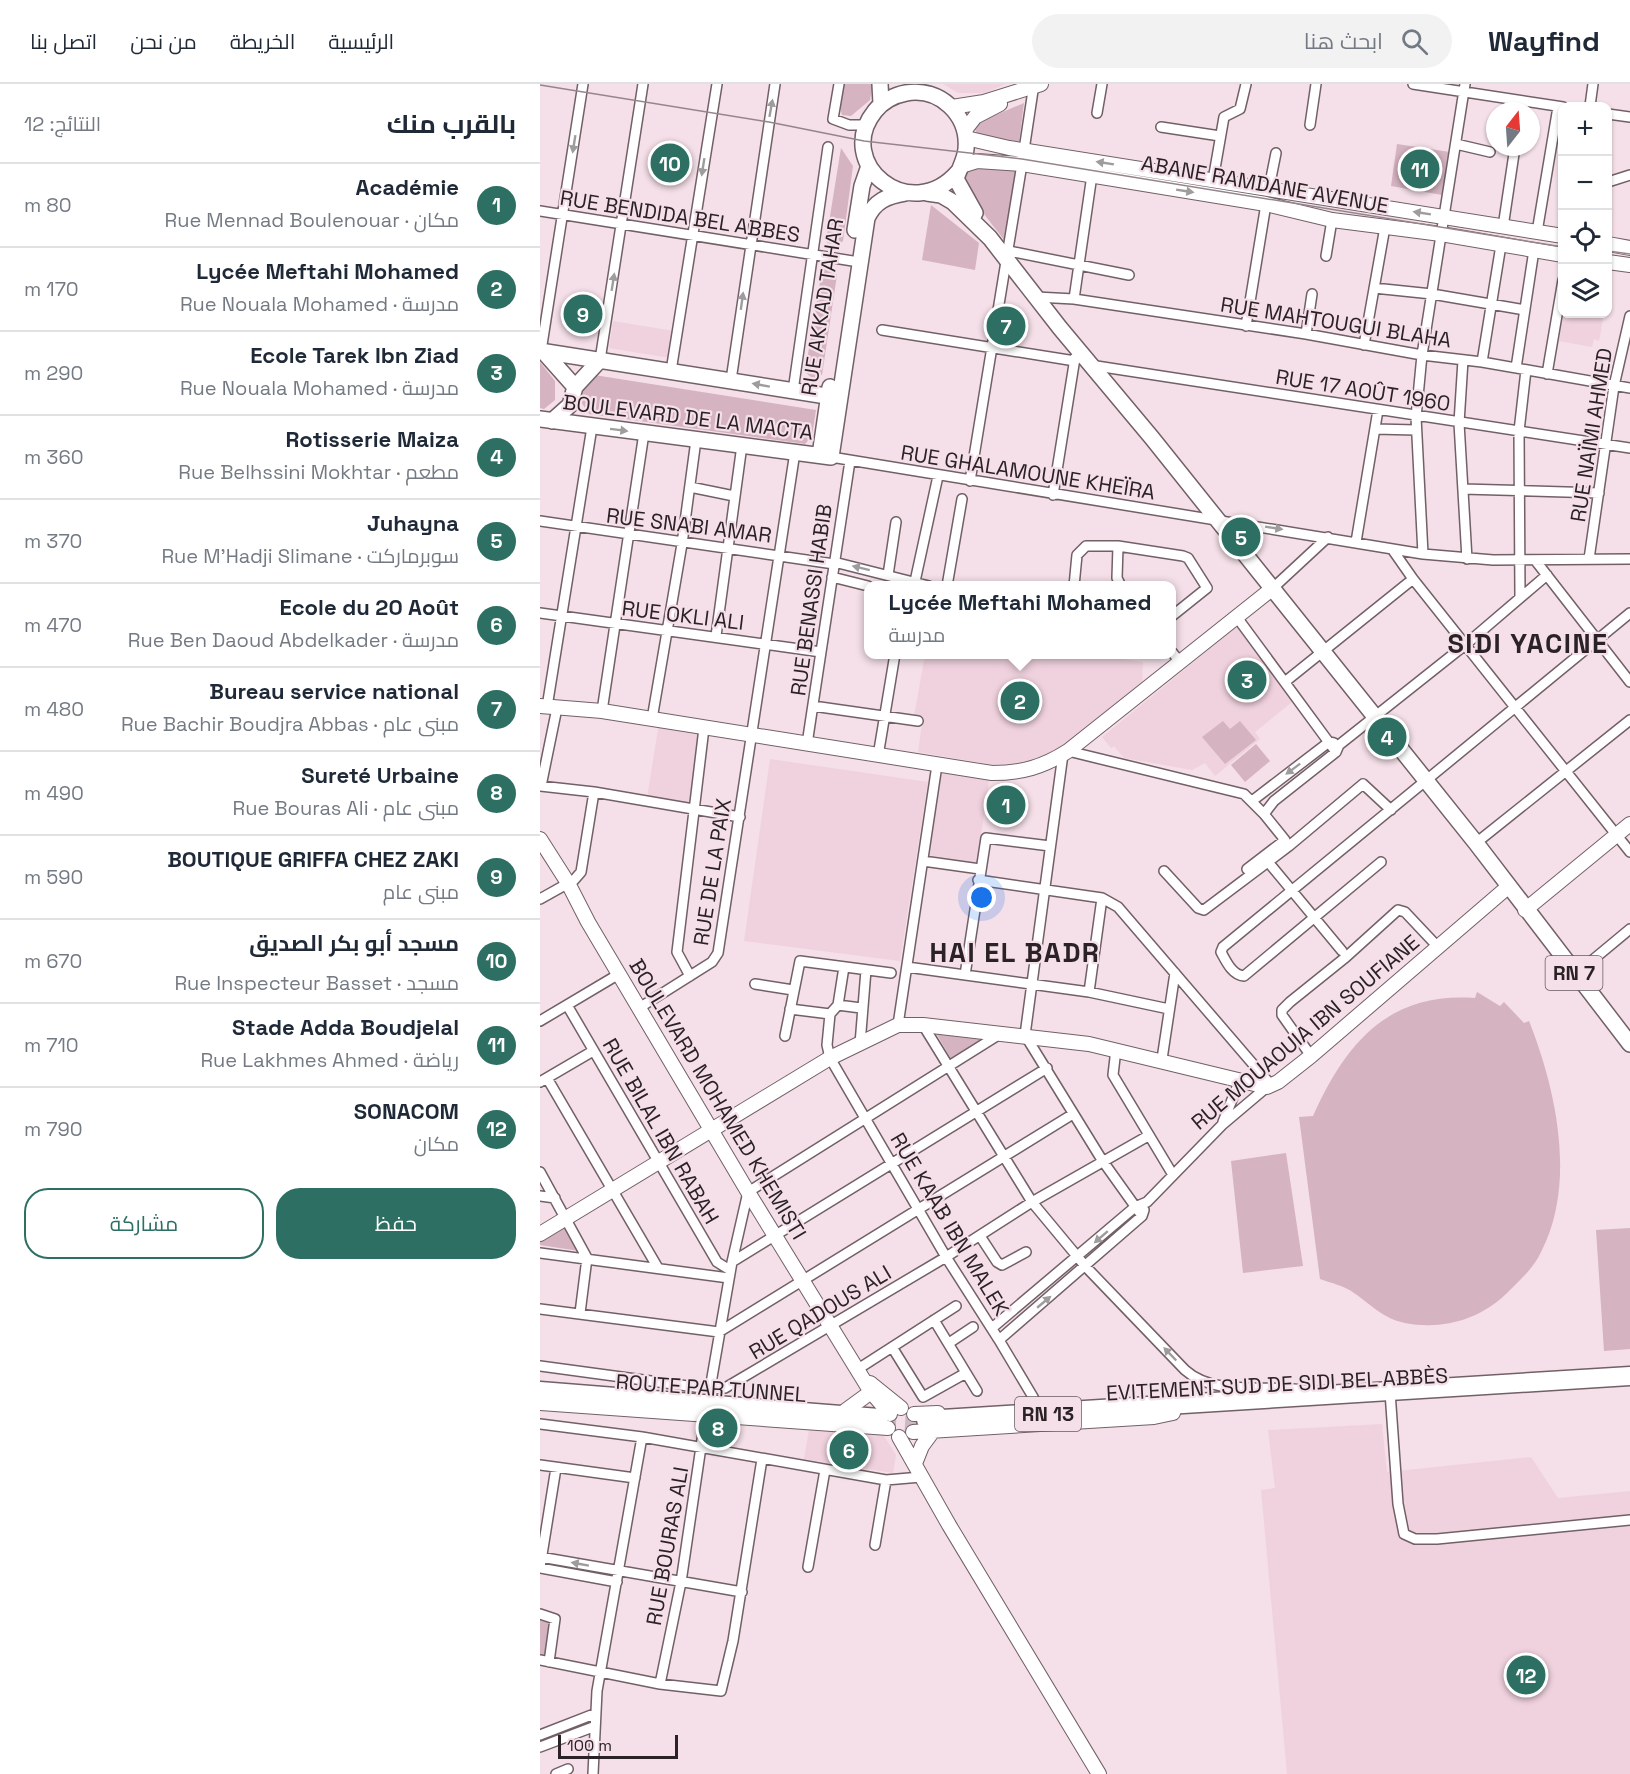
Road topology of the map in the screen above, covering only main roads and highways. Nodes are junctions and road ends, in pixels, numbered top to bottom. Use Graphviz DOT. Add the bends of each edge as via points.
graph roads {
  1 [pos="880,84"];
  2 [pos="1033,87"];
  3 [pos="919,88"];
  4 [pos="881,104"];
  5 [pos="952,107"];
  6 [pos="966,134"];
  7 [pos="869,166"];
  8 [pos="960,169"];
  9 [pos="905,193"];
  10 [pos="927,193"];
  11 [pos="1558,235"];
  12 [pos="990,238"];
  13 [pos="1612,245"];
  14 [pos="1630,248"];
  15 [pos="1558,254"];
  16 [pos="854,261"];
  17 [pos="1612,263"];
  18 [pos="1630,265"];
  19 [pos="541,351"];
  20 [pos="600,360"];
  21 [pos="575,387"];
  22 [pos="834,398"];
  23 [pos="570,405"];
  24 [pos="546,420"];
  25 [pos="585,426"];
  26 [pos="826,456"];
  27 [pos="1273,588"];
  28 [pos="1176,657"];
  29 [pos="1174,659"];
  30 [pos="548,707"];
  31 [pos="1630,824"];
  32 [pos="540,840"];
  33 [pos="1509,885"];
  34 [pos="1526,905"];
  35 [pos="1629,1037"];
  36 [pos="711,1130"];
  37 [pos="540,1234"];
  38 [pos="861,1373"];
  39 [pos="1630,1376"];
  40 [pos="1630,1387"];
  41 [pos="540,1389"];
  42 [pos="871,1392"];
  43 [pos="1390,1396"];
  44 [pos="540,1398"];
  45 [pos="540,1403"];
  46 [pos="1172,1409"];
  47 [pos="845,1411"];
  48 [pos="904,1423"];
  49 [pos="917,1471"];
  50 [pos="1100,1774"];
  1 -- 4 [label="main road"];
  2 -- 5 [label="main road"];
  2 -- 6 [label="main road" via="975,117"];
  3 -- 4 [label="main road"];
  3 -- 5 [label="main road"];
  4 -- 7 [label="main road" via="867,125 864,141"];
  5 -- 6 [label="main road"];
  6 -- 8 [label="main road"];
  11 -- 6 [label="main road, ABANE RAMDANE AVENUE, one-way" via="990,145"];
  7 -- 9 [label="main road" via="884,184"];
  7 -- 16 [label="main road, RUE AKKAD TAHAR" via="862,186"];
  8 -- 10 [label="main road" via="950,181"];
  8 -- 12 [label="main road, RN 7" via="956,179 959,188"];
  8 -- 15 [label="main road, ABANE RAMDANE AVENUE, one-way" via="977,161 1022,165 1266,204 1332,220"];
  9 -- 10 [label="main road"];
  9 -- 16 [label="main road, RUE AKKAD TAHAR" via="888,196 870,211"];
  10 -- 12 [label="main road, RN 7" via="953,202"];
  12 -- 27 [label="main road, RN 7" via="1008,255 1076,355 1090,365"];
  13 -- 14 [label="main road"];
  16 -- 22 [label="main road, RUE AKKAD TAHAR"];
  17 -- 18 [label="main road"];
  19 -- 20 [label="main road"];
  19 -- 21 [label="main road"];
  20 -- 21 [label="main road"];
  22 -- 20 [label="main road, one-way"];
  21 -- 23 [label="main road"];
  22 -- 26 [label="main road, RUE AKKAD TAHAR"];
  23 -- 24 [label="main road"];
  23 -- 25 [label="main road"];
  24 -- 25 [label="main road, BOULEVARD DE LA MACTA"];
  25 -- 26 [label="main road, BOULEVARD DE LA MACTA, one-way"];
  27 -- 28 [label="main road"];
  27 -- 33 [label="main road, RN 7"];
  29 -- 30 [label="main road" via="1061,756 1035,769 1011,773 937,765 602,711"];
  31 -- 34 [label="main road"];
  32 -- 36 [label="main road, BOULEVARD MOHAMED KHEMISTI"];
  33 -- 34 [label="main road, RN 7"];
  33 -- 36 [label="main road, RUE MOUAOUIA IBN SOUFIANE" via="1311,1056 1269,1086 1116,1049 1025,1035 898,1025 830,1058"];
  34 -- 35 [label="main road, RN 7"];
  34 -- 35 [label="main road, RN 7" via="1583,968"];
  36 -- 37 [label="main road"];
  36 -- 38 [label="main road, BOULEVARD MOHAMED KHEMISTI"];
  38 -- 42 [label="main road"];
  38 -- 48 [label="main road"];
  39 -- 43 [label="highway, EVITEMENT SUD DE SIDI BEL ABBÈS"];
  40 -- 43 [label="highway, EVITEMENT SUD DE SIDI BEL ABBÈS"];
  41 -- 47 [label="main road"];
  41 -- 48 [label="highway"];
  42 -- 47 [label="main road"];
  42 -- 48 [label="main road"];
  43 -- 46 [label="highway, EVITEMENT SUD DE SIDI BEL ABBÈS"];
  44 -- 48 [label="highway, ROUTE PAR TUNNEL"];
  45 -- 48 [label="main road"];
  46 -- 48 [label="highway, ROUTE PAR TUNNEL / RN 13"];
  46 -- 48 [label="main road" via="1037,1409"];
  47 -- 48 [label="main road"];
  48 -- 49 [label="main road"];
  48 -- 49 [label="main road" via="922,1446"];
  49 -- 50 [label="main road"];
}
